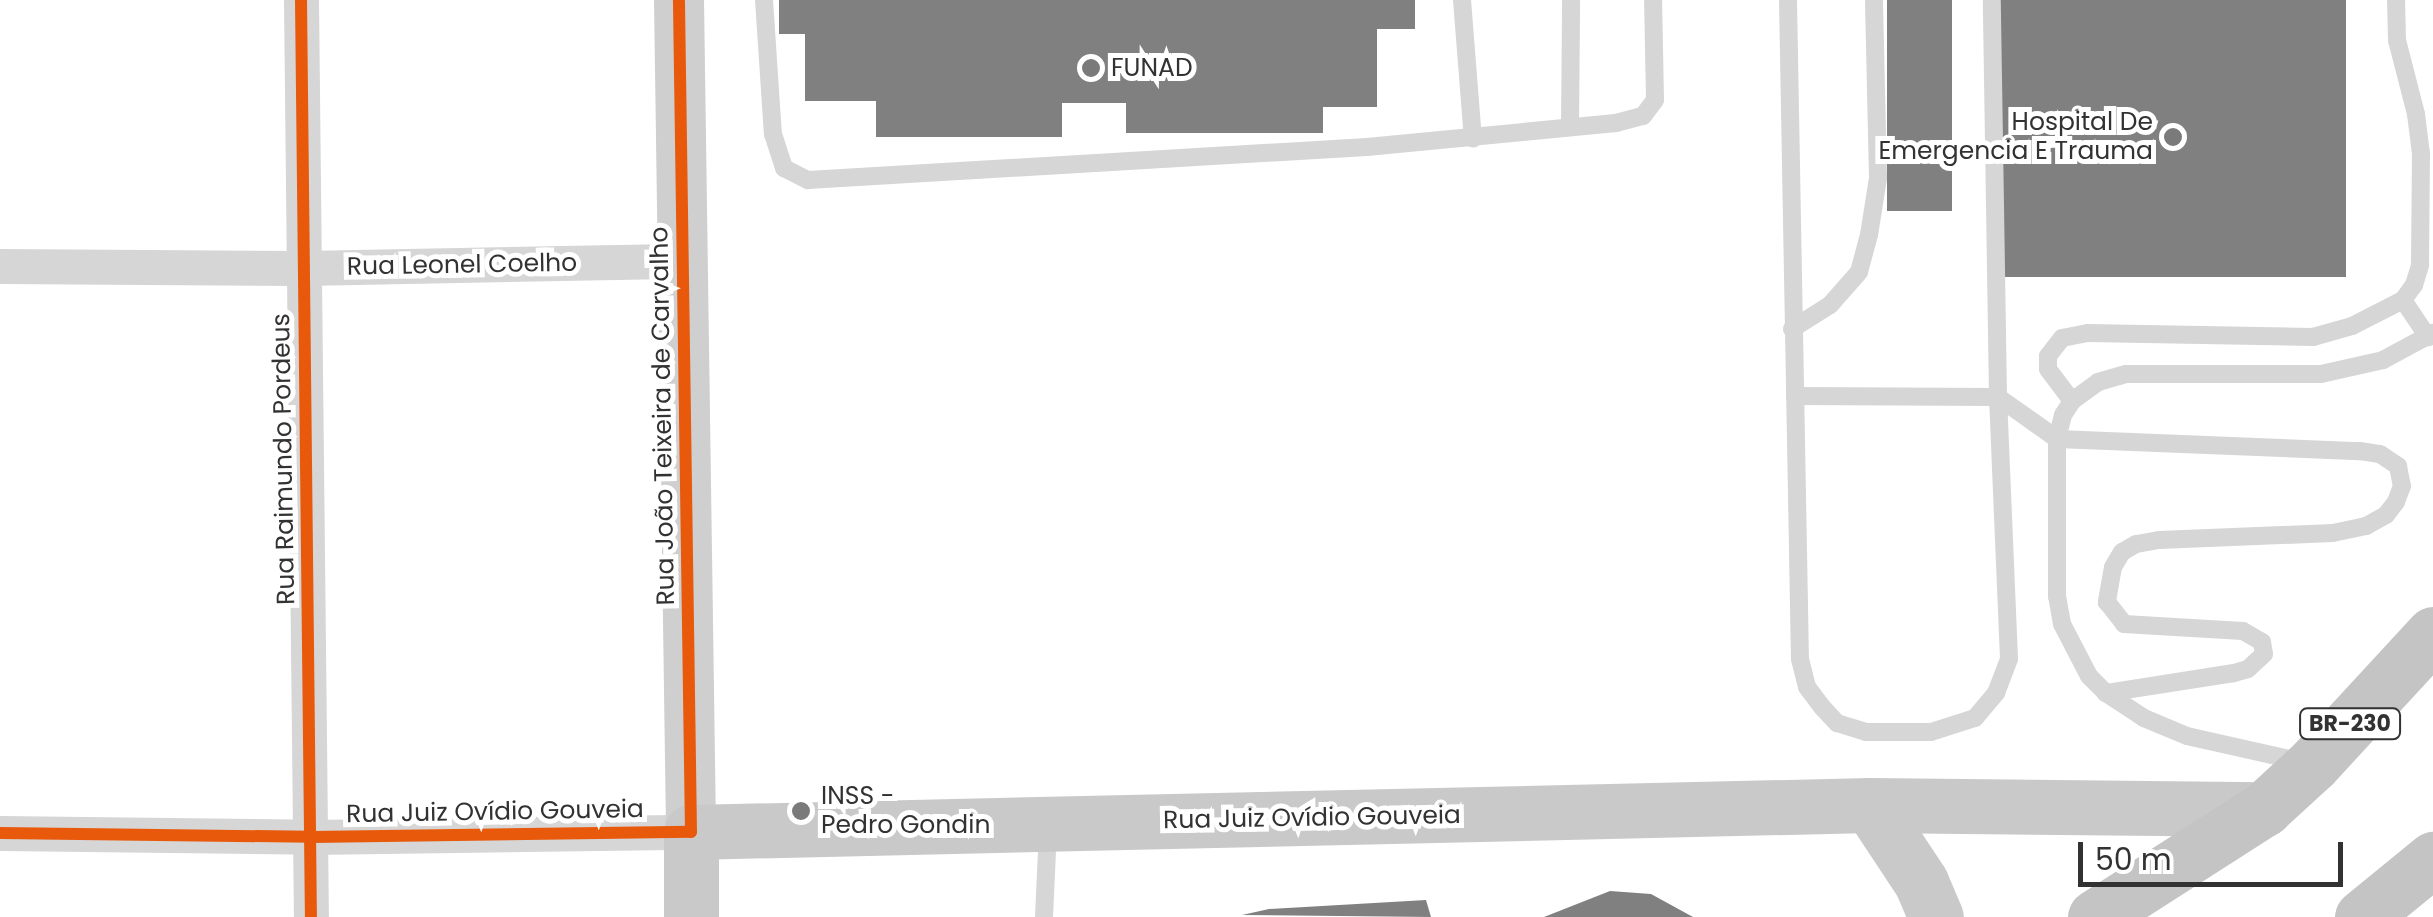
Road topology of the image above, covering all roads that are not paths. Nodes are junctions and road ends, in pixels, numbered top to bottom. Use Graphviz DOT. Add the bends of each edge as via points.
graph roads {
  1 [pos="301,0"];
  2 [pos="679,0"];
  3 [pos="764,0"];
  4 [pos="1462,0"];
  5 [pos="1571,0"];
  6 [pos="1653,0"];
  7 [pos="1788,0"];
  8 [pos="1874,0"];
  9 [pos="1992,0"];
  10 [pos="2396,0"];
  11 [pos="1570,127"];
  12 [pos="1473,138"];
  13 [pos="685,261"];
  14 [pos="0,266"];
  15 [pos="304,268"];
  16 [pos="2403,300"];
  17 [pos="1792,330"];
  18 [pos="2430,335"];
  19 [pos="1794,396"];
  20 [pos="1998,397"];
  21 [pos="2072,400"];
  22 [pos="2057,439"];
  23 [pos="2433,634"];
  24 [pos="2106,693"];
  25 [pos="2313,764"];
  26 [pos="1870,805"];
  27 [pos="2264,809"];
  28 [pos="1048,824"];
  29 [pos="690,832"];
  30 [pos="0,833"];
  31 [pos="311,836"];
  32 [pos="2433,859"];
  33 [pos="310,917"];
  34 [pos="691,917"];
  35 [pos="1044,917"];
  36 [pos="1936,917"];
  37 [pos="2094,917"];
  38 [pos="2362,917"];
  1 -- 15 [label="street, Rua Raimundo Pordeus"];
  2 -- 13 [label="street, Rua João Teixeira de Carvalho"];
  3 -- 12 [label="lane" via="773,134 784,168 808,180"];
  4 -- 12 [label="lane"];
  5 -- 11 [label="lane"];
  6 -- 11 [label="lane" via="1655,100 1643,116"];
  7 -- 17 [label="lane"];
  8 -- 17 [label="lane" via="1878,178 1869,236 1859,272 1830,305"];
  9 -- 20 [label="lane"];
  10 -- 16 [label="lane" via="2397,40 2421,154 2420,266"];
  11 -- 12 [label="lane"];
  13 -- 15 [label="street, Rua Leonel Coelho"];
  13 -- 29 [label="street, Rua João Teixeira de Carvalho"];
  14 -- 15 [label="street, Rua Leonel Coelho"];
  15 -- 31 [label="street, Rua Raimundo Pordeus"];
  16 -- 18 [label="lane"];
  16 -- 21 [label="lane" via="2314,337 2062,338 2048,356 2048,369"];
  17 -- 19 [label="lane"];
  18 -- 21 [label="lane" via="2383,360 2320,374 2126,374"];
  19 -- 20 [label="lane"];
  19 -- 20 [label="lane" via="1800,658 1807,687 1823,708 1838,723 1866,732 1931,732 1976,718 2010,659"];
  20 -- 22 [label="lane"];
  21 -- 22 [label="lane"];
  22 -- 24 [label="lane" via="2062,624"];
  22 -- 24 [label="lane" via="2360,450 2389,458 2400,475 2396,502 2366,526 2333,534 2158,540 2122,552 2107,602 2124,624 2243,631 2262,642 2264,654 2234,673"];
  23 -- 25 [label="highway, BR-230"];
  24 -- 25 [label="lane" via="2187,736"];
  25 -- 27 [label="highway, BR-230"];
  26 -- 27 [label="main road, Rua Juiz Ovídio Gouveia"];
  26 -- 28 [label="main road, Rua Juiz Ovídio Gouveia"];
  26 -- 36 [label="main road" via="1922,882"];
  27 -- 37 [label="highway, BR-230"];
  28 -- 29 [label="main road, Rua Juiz Ovídio Gouveia"];
  28 -- 35 [label="lane"];
  29 -- 31 [label="street, Rua Juiz Ovídio Gouveia"];
  29 -- 34 [label="main road, Rua João Teixeira de Carvalho"];
  30 -- 31 [label="street, Rua Juiz Ovídio Gouveia"];
  31 -- 33 [label="street, Rua Raimundo Pordeus"];
  32 -- 38 [label="highway"];
}
